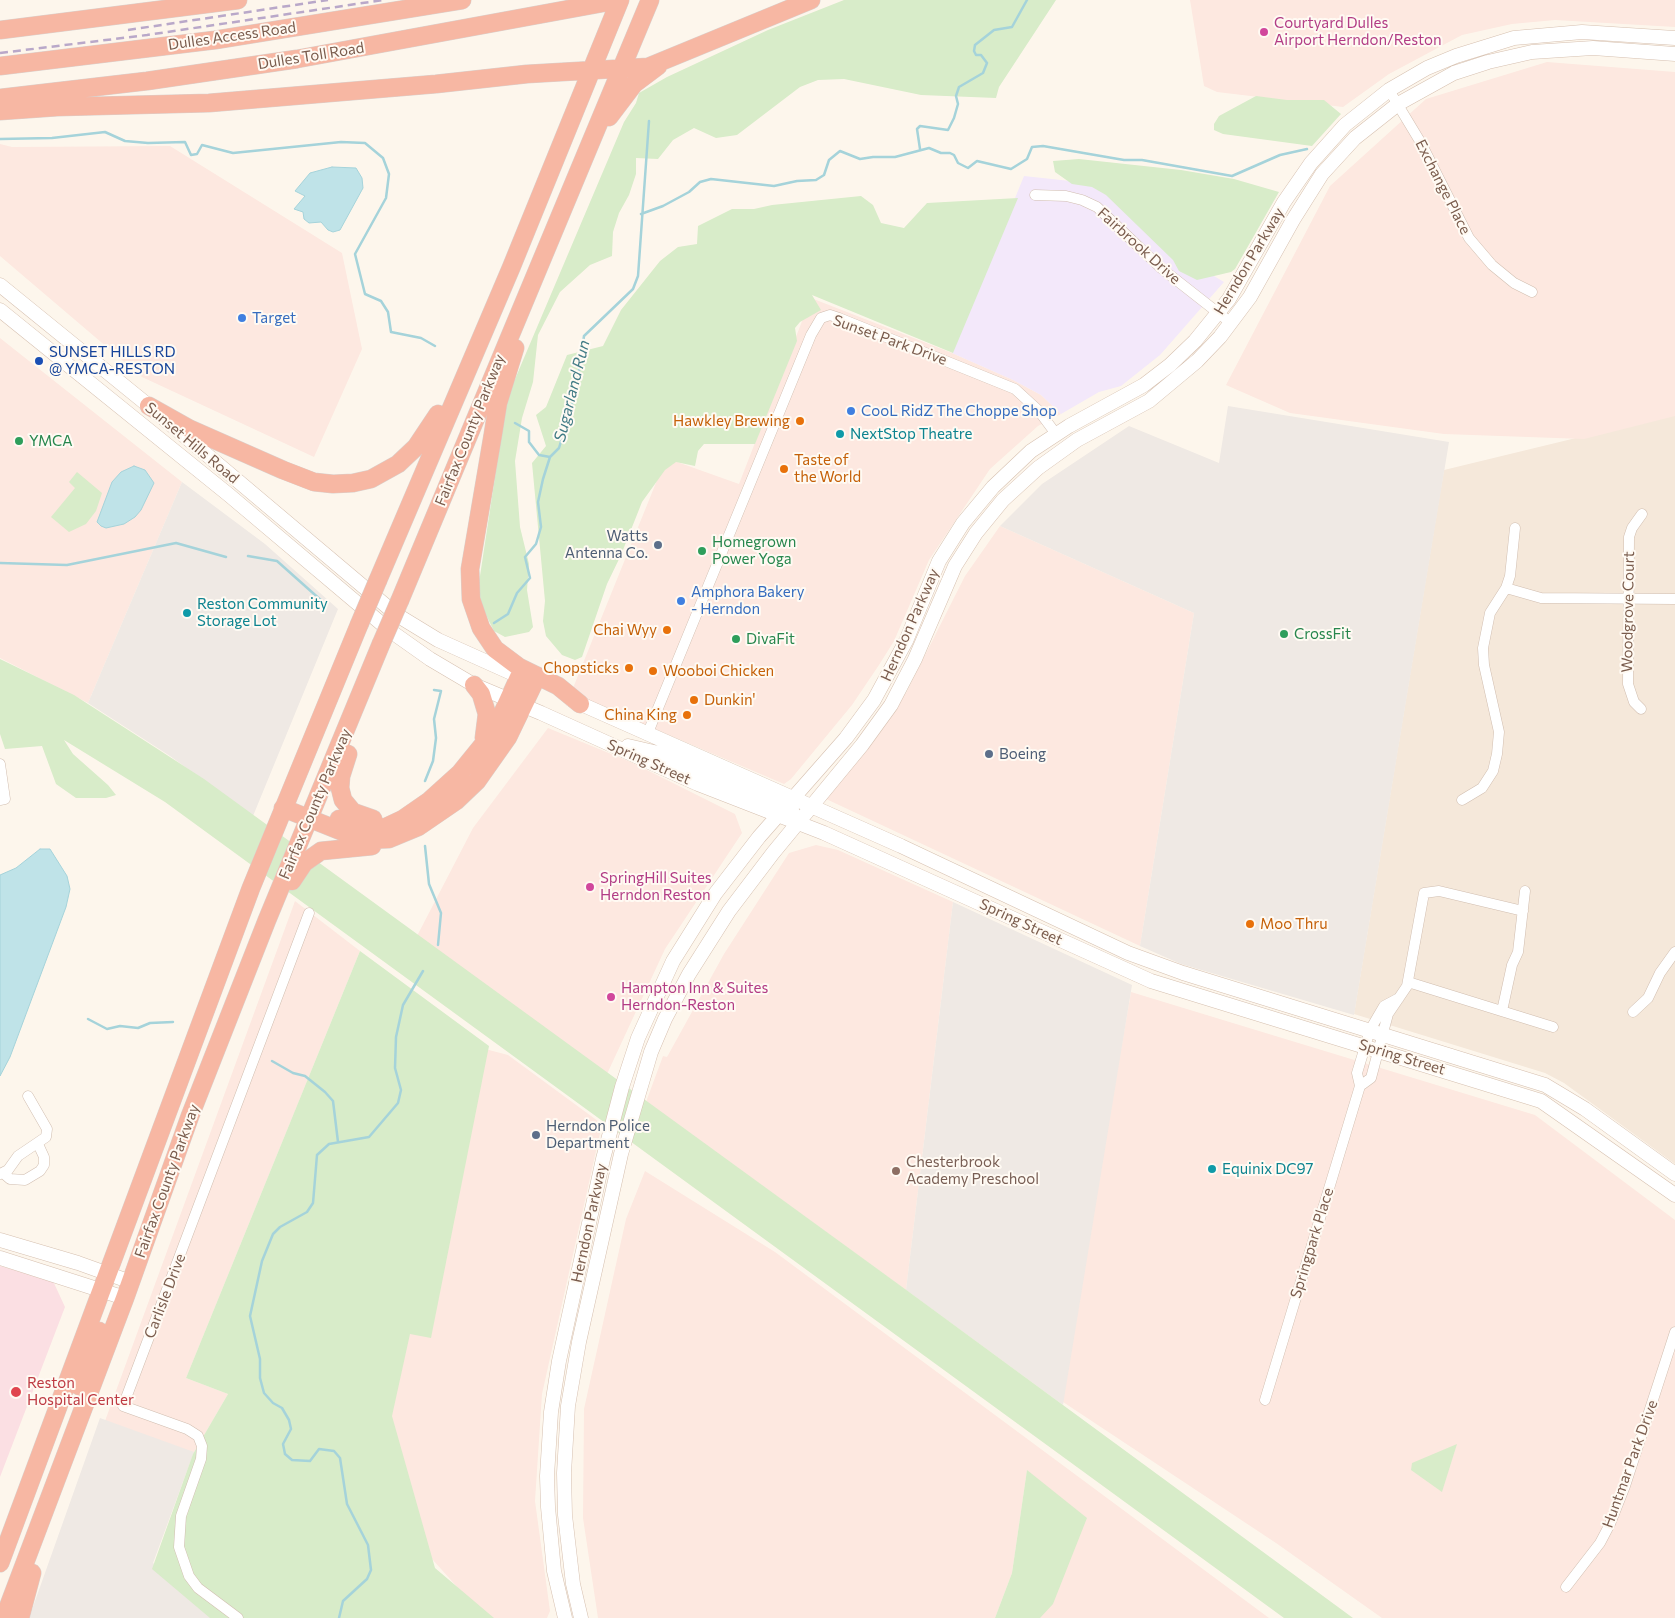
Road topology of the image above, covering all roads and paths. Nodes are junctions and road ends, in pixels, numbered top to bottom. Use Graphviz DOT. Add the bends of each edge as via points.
graph roads {
  1 [pos="238,0"];
  2 [pos="462,0"];
  3 [pos="619,0"];
  4 [pos="650,0"];
  5 [pos="811,0"];
  6 [pos="0,30"];
  7 [pos="1675,38"];
  8 [pos="1675,54"];
  9 [pos="662,63"];
  10 [pos="0,66"];
  11 [pos="621,69"];
  12 [pos="591,70"];
  13 [pos="1389,90"];
  14 [pos="0,98"];
  15 [pos="1398,104"];
  16 [pos="0,111"];
  17 [pos="588,149"];
  18 [pos="1035,195"];
  19 [pos="536,273"];
  20 [pos="0,285"];
  21 [pos="1532,292"];
  22 [pos="0,310"];
  23 [pos="1219,314"];
  24 [pos="1231,323"];
  25 [pos="471,360"];
  26 [pos="149,406"];
  27 [pos="1056,434"];
  28 [pos="1642,514"];
  29 [pos="1514,528"];
  30 [pos="1506,588"];
  31 [pos="1628,599"];
  32 [pos="1675,599"];
  33 [pos="382,603"];
  34 [pos="376,619"];
  35 [pos="526,680"];
  36 [pos="474,685"];
  37 [pos="362,691"];
  38 [pos="516,703"];
  39 [pos="580,704"];
  40 [pos="1642,709"];
  41 [pos="647,735"];
  42 [pos="478,752"];
  43 [pos="0,764"];
  44 [pos="0,800"];
  45 [pos="1462,800"];
  46 [pos="285,803"];
  47 [pos="421,806"];
  48 [pos="785,807"];
  49 [pos="312,814"];
  50 [pos="804,815"];
  51 [pos="382,840"];
  52 [pos="1525,891"];
  53 [pos="1523,911"];
  54 [pos="309,913"];
  55 [pos="268,920"];
  56 [pos="1675,952"];
  57 [pos="1408,982"];
  58 [pos="1502,1011"];
  59 [pos="1633,1012"];
  60 [pos="1553,1027"];
  61 [pos="1376,1032"];
  62 [pos="1371,1048"];
  63 [pos="28,1096"];
  64 [pos="38,1144"];
  65 [pos="2,1173"];
  66 [pos="1675,1174"];
  67 [pos="1675,1195"];
  68 [pos="0,1240"];
  69 [pos="0,1258"];
  70 [pos="116,1287"];
  71 [pos="1675,1332"];
  72 [pos="1264,1400"];
  73 [pos="53,1421"];
  74 [pos="76,1431"];
  75 [pos="44,1511"];
  76 [pos="0,1534"];
  77 [pos="0,1563"];
  78 [pos="1566,1586"];
  79 [pos="4,1618"];
  80 [pos="20,1618"];
  81 [pos="238,1618"];
  82 [pos="565,1618"];
  83 [pos="581,1618"];
  1 -- 6 [label="highway"];
  2 -- 10 [label="highway, Dulles Access Road" via="215,40"];
  3 -- 12 [label="highway, Fairfax County Parkway"];
  3 -- 14 [label="highway, Dulles Toll Road" via="281,62"];
  4 -- 11 [label="highway, Fairfax County Parkway"];
  5 -- 9 [label="highway"];
  7 -- 13 [label="main road, Herndon Parkway" via="1575,32 1514,38 1427,68"];
  8 -- 15 [label="main road, Herndon Parkway" via="1593,48 1532,52 1454,73"];
  9 -- 11 [label="highway"];
  9 -- 17 [label="highway" via="628,91"];
  11 -- 12 [label="highway"];
  11 -- 17 [label="highway, Fairfax County Parkway"];
  12 -- 16 [label="highway" via="209,103"];
  12 -- 25 [label="highway, Fairfax County Parkway"];
  13 -- 15 [label="street, Exchange Place"];
  13 -- 23 [label="main road, Herndon Parkway" via="1345,125 1311,163 1284,202"];
  15 -- 21 [label="street, Exchange Place" via="1469,238 1492,265 1514,283"];
  15 -- 24 [label="main road, Herndon Parkway" via="1355,138 1322,174"];
  17 -- 19 [label="highway, Fairfax County Parkway"];
  18 -- 23 [label="street, Fairbrook Drive" via="1074,198 1097,207 1160,268"];
  19 -- 37 [label="highway, Fairfax County Parkway, bridge"];
  19 -- 39 [label="highway" via="498,403 470,564 470,590 476,618 495,649 519,667 558,686"];
  20 -- 26 [label="main road, Sunset Hills Road"];
  22 -- 34 [label="main road, Sunset Hills Road"];
  23 -- 24 [label="street, Fairbrook Drive"];
  23 -- 27 [label="main road, Herndon Parkway" via="1195,342 1157,376 1124,398"];
  24 -- 50 [label="main road, Herndon Parkway" via="1197,361 1162,392 1064,448 1026,477 993,511 955,566 916,659 890,705 862,745"];
  25 -- 26 [label="highway" via="410,454 380,475 353,483 328,484 304,479 190,429"];
  25 -- 46 [label="highway, Fairfax County Parkway, bridge"];
  26 -- 33 [label="main road, Sunset Hills Road"];
  27 -- 41 [label="street, Sunset Park Drive" via="1039,410 1016,389 839,318 830,315 821,318 813,329"];
  27 -- 48 [label="main road, Herndon Parkway" via="1006,474 963,522 933,574 906,642 883,686 846,738"];
  28 -- 31 [label="street, Woodgrove Court" via="1629,537"];
  29 -- 30 [label="street"];
  30 -- 31 [label="street" via="1540,598"];
  30 -- 45 [label="street" via="1490,613 1484,648 1484,665 1499,732 1497,754 1493,770 1482,788"];
  31 -- 32 [label="street"];
  31 -- 40 [label="street, Woodgrove Court" via="1628,684 1634,702"];
  33 -- 35 [label="main road, Spring Street" via="438,640"];
  34 -- 36 [label="main road, Spring Street" via="414,649"];
  35 -- 38 [label="highway"];
  35 -- 39 [label="main road, Spring Street"];
  36 -- 38 [label="main road, Spring Street"];
  36 -- 42 [label="highway" via="484,702 488,719"];
  37 -- 47 [label="highway" via="353,739 341,776 343,800 354,812 371,819 385,818"];
  37 -- 49 [label="highway, Fairfax County Parkway"];
  38 -- 42 [label="highway"];
  38 -- 48 [label="main road, Spring Street" via="665,770"];
  38 -- 51 [label="highway" via="494,758 467,791 418,827"];
  39 -- 41 [label="main road, Spring Street"];
  41 -- 48 [label="main road, Spring Street"];
  42 -- 47 [label="highway" via="449,784"];
  43 -- 44 [label="street" via="5,799"];
  46 -- 49 [label="highway"];
  46 -- 70 [label="highway, Fairfax County Parkway" via="200,1021"];
  47 -- 49 [label="highway" via="392,825 373,829"];
  48 -- 50 [label="main road, Spring Street"];
  48 -- 50 [label="main road, Spring Street"];
  48 -- 82 [label="main road, Herndon Parkway" via="715,894 673,961 638,1038 613,1120 550,1412 548,1507 554,1570"];
  49 -- 51 [label="highway" via="363,840"];
  49 -- 55 [label="highway, Fairfax County Parkway"];
  50 -- 61 [label="main road, Spring Street" via="1128,953"];
  50 -- 62 [label="main road, Spring Street" via="941,884 1151,981"];
  50 -- 83 [label="main road, Herndon Parkway" via="729,911 689,974 659,1031 634,1104 579,1342 566,1422 566,1536"];
  51 -- 55 [label="highway" via="366,848 321,851 309,858"];
  52 -- 53 [label="street"];
  53 -- 57 [label="street, Springpark Place" via="1439,891 1424,893"];
  53 -- 58 [label="street" via="1518,952 1512,964"];
  54 -- 81 [label="street, Carlisle Drive" via="124,1406 198,1436 202,1446 200,1459 181,1516 179,1547 189,1576 198,1588"];
  55 -- 70 [label="highway, Fairfax County Parkway" via="190,1116"];
  56 -- 59 [label="street" via="1648,998"];
  57 -- 58 [label="street"];
  57 -- 61 [label="street, Springpark Place"];
  58 -- 60 [label="street"];
  61 -- 62 [label="street, Springpark Place"];
  61 -- 66 [label="main road, Spring Street" via="1552,1088"];
  62 -- 67 [label="main road, Spring Street" via="1541,1101"];
  62 -- 72 [label="street, Springpark Place" via="1357,1073 1360,1086"];
  63 -- 64 [label="street" via="47,1130 46,1137"];
  64 -- 65 [label="street" via="18,1156"];
  64 -- 65 [label="street" via="44,1157 40,1171 25,1180"];
  68 -- 70 [label="main road"];
  69 -- 70 [label="main road"];
  70 -- 73 [label="highway, Fairfax County Parkway"];
  70 -- 74 [label="highway, Fairfax County Parkway"];
  70 -- 75 [label="highway" via="44,1484"];
  71 -- 78 [label="street, Huntmar Park Drive" via="1610,1524"];
  73 -- 76 [label="highway"];
  73 -- 77 [label="highway, Fairfax County Parkway"];
  74 -- 75 [label="highway, Fairfax County Parkway"];
  74 -- 80 [label="highway"];
  75 -- 79 [label="highway, Fairfax County Parkway"];
}
